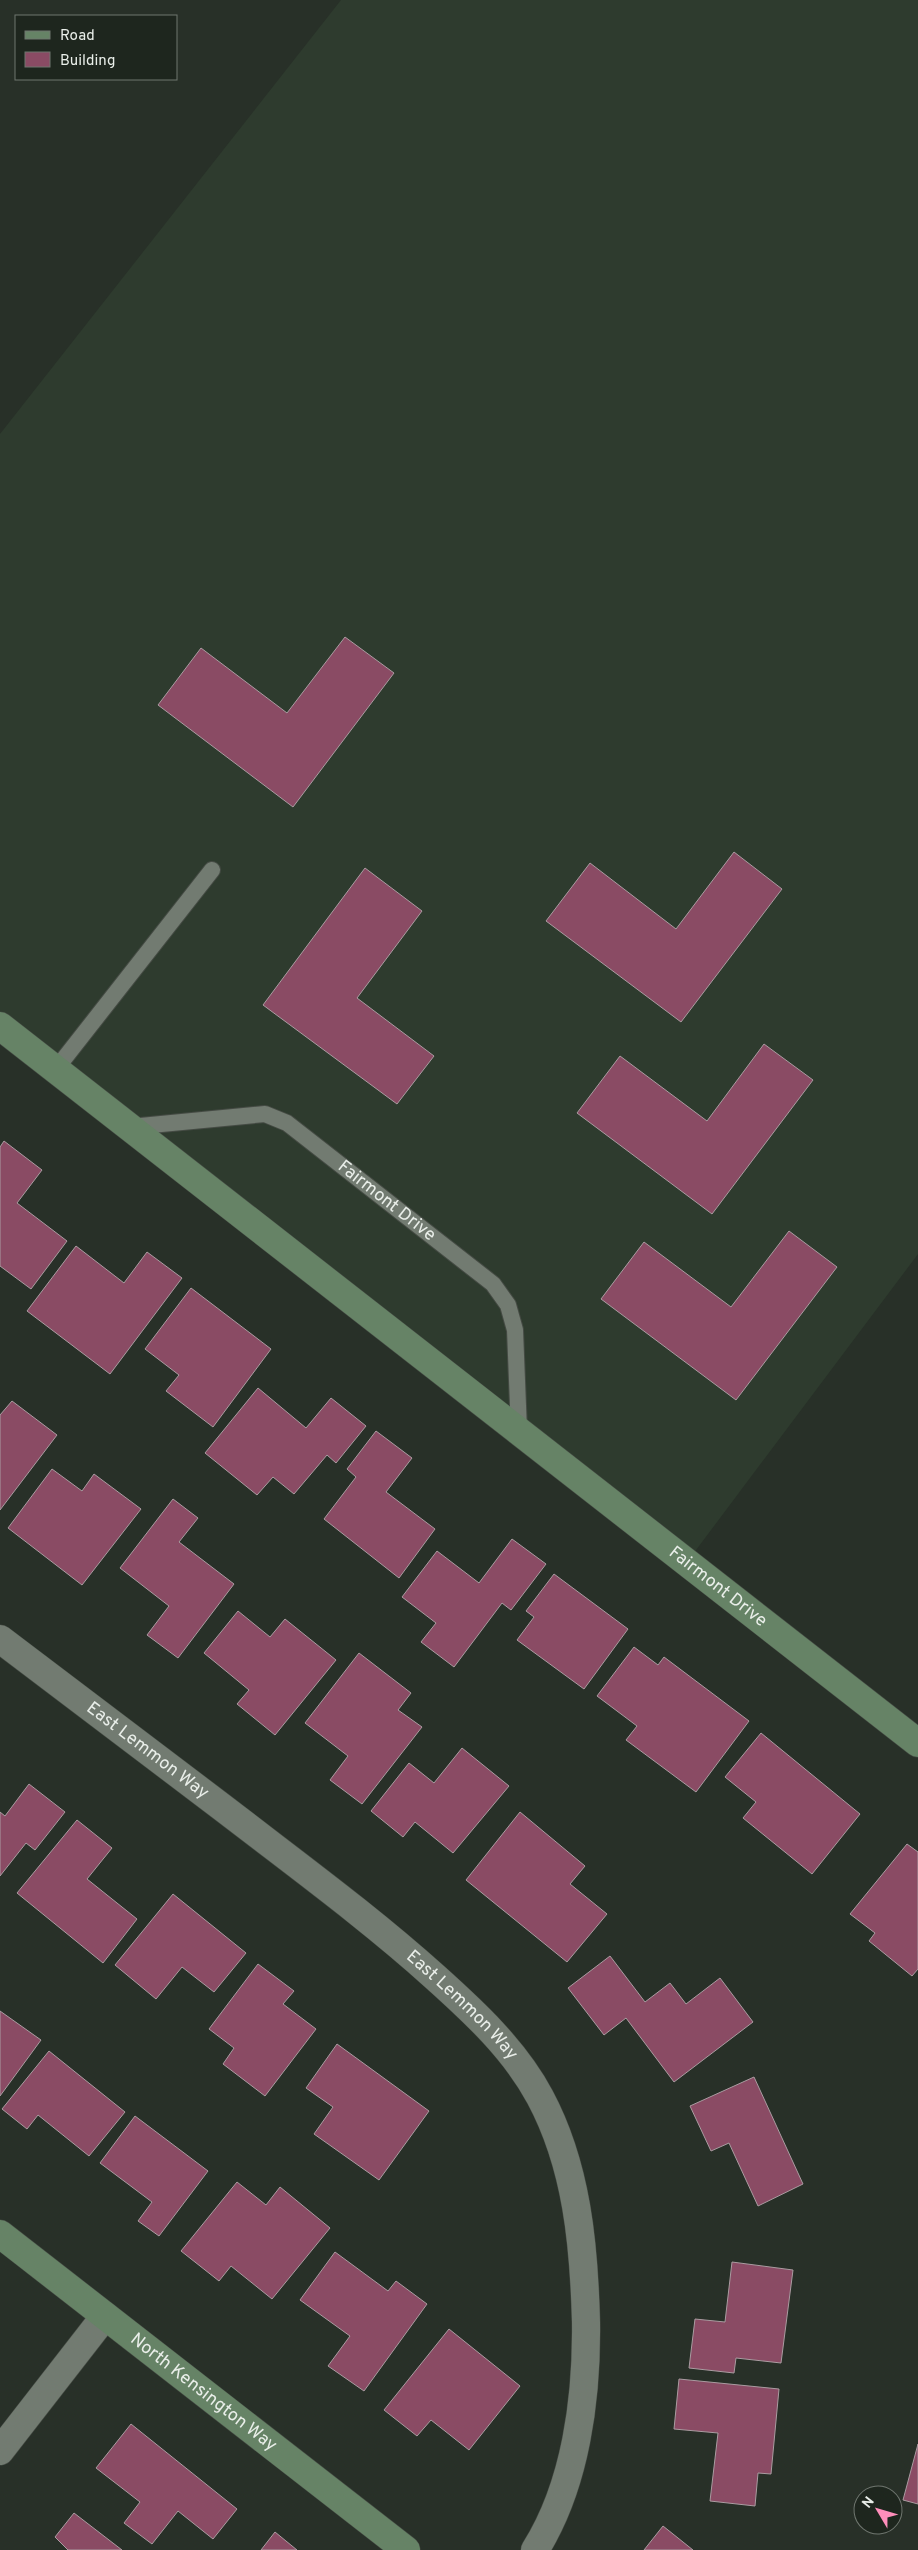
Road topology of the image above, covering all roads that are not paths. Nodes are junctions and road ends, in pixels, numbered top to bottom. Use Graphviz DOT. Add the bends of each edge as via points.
graph roads {
  1 [pos="212,870"];
  2 [pos="0,1026"];
  3 [pos="56,1069"];
  4 [pos="130,1127"];
  5 [pos="519,1431"];
  6 [pos="0,1639"];
  7 [pos="918,1742"];
  8 [pos="0,2234"];
  9 [pos="105,2316"];
  10 [pos="0,2451"];
  11 [pos="406,2550"];
  12 [pos="535,2550"];
  1 -- 3 [label="lane"];
  2 -- 3 [label="street, Fairmont Drive"];
  3 -- 4 [label="street, Fairmont Drive"];
  4 -- 5 [label="street, Fairmont Drive"];
  4 -- 5 [label="lane, Fairmont Drive" via="265,1114 288,1124 417,1224 493,1284 508,1305 515,1330"];
  5 -- 7 [label="street, Fairmont Drive"];
  6 -- 12 [label="street, East Lemmon Way" via="392,1938 506,2047 540,2096 559,2140 576,2198 585,2261 586,2344 580,2420 563,2492"];
  8 -- 9 [label="street, North Kensington Way"];
  9 -- 10 [label="street"];
  9 -- 11 [label="street, North Kensington Way"];
}
